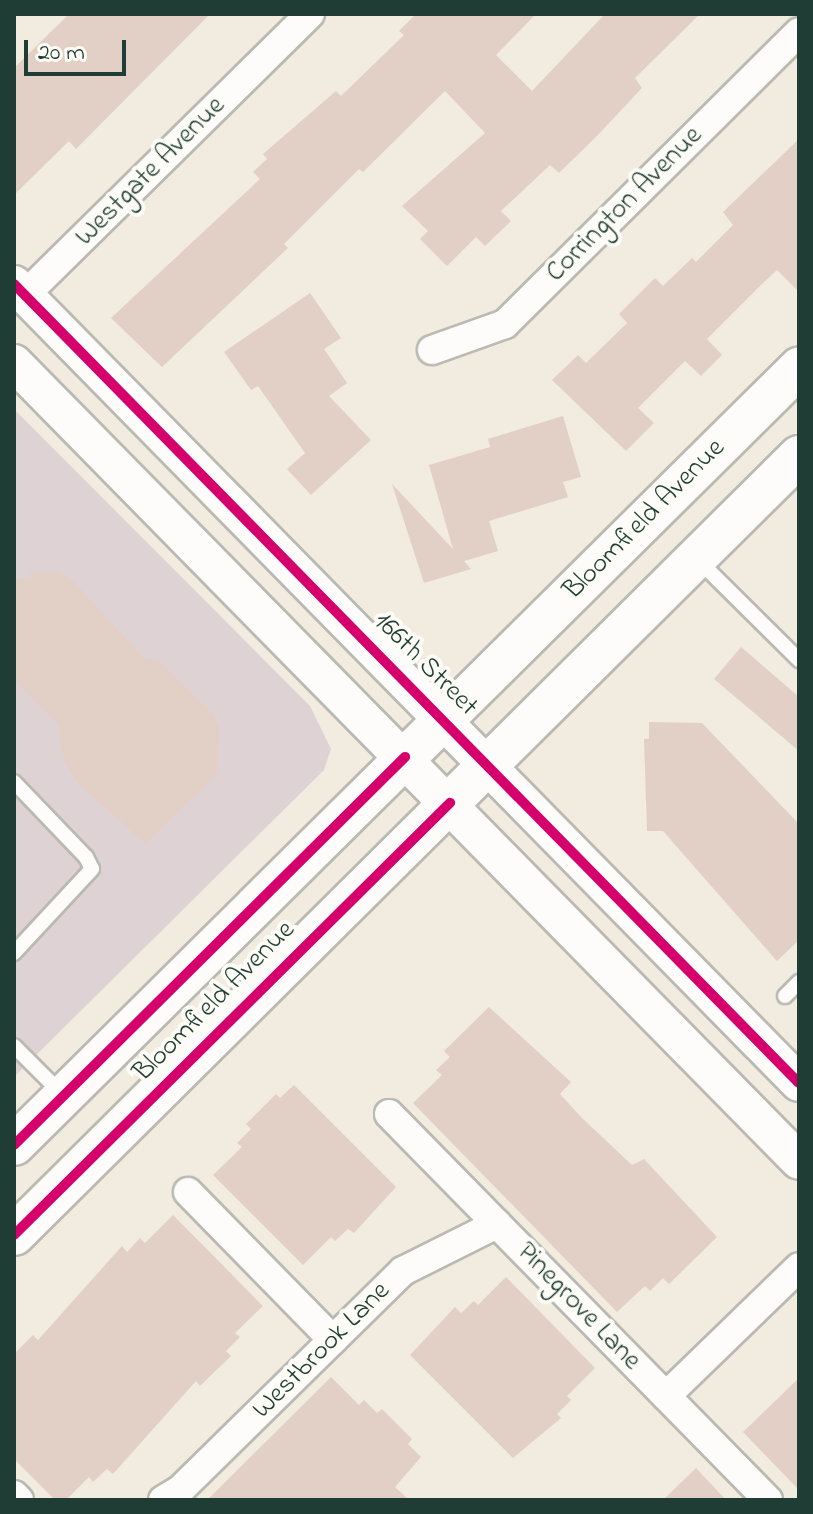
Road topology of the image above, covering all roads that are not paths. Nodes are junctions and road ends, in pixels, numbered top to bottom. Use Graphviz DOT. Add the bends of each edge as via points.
graph roads {
  1 [pos="310,14"];
  2 [pos="799,32"];
  3 [pos="18,295"];
  4 [pos="432,350"];
  5 [pos="14,363"];
  6 [pos="799,368"];
  7 [pos="799,456"];
  8 [pos="696,558"];
  9 [pos="799,660"];
  10 [pos="444,718"];
  11 [pos="405,757"];
  12 [pos="489,764"];
  13 [pos="14,782"];
  14 [pos="450,803"];
  15 [pos="14,953"];
  16 [pos="799,982"];
  17 [pos="785,996"];
  18 [pos="14,1046"];
  19 [pos="799,1083"];
  20 [pos="64,1096"];
  21 [pos="389,1114"];
  22 [pos="14,1145"];
  23 [pos="799,1161"];
  24 [pos="188,1192"];
  25 [pos="497,1224"];
  26 [pos="14,1235"];
  27 [pos="799,1267"];
  28 [pos="333,1340"];
  29 [pos="666,1396"];
  30 [pos="14,1495"];
  31 [pos="19,1500"];
  32 [pos="163,1500"];
  33 [pos="768,1500"];
  1 -- 3 [label="street, Westgate Avenue"];
  2 -- 4 [label="street, Corrington Avenue" via="505,324"];
  3 -- 10 [label="street, 166th Street"];
  5 -- 11 [label="street"];
  6 -- 10 [label="main road, Bloomfield Avenue"];
  7 -- 8 [label="main road, Bloomfield Avenue"];
  8 -- 9 [label="lane"];
  8 -- 12 [label="main road, Bloomfield Avenue"];
  10 -- 11 [label="main road, Bloomfield Avenue"];
  10 -- 12 [label="street, 166th Street"];
  11 -- 14 [label="street"];
  11 -- 20 [label="main road, Bloomfield Avenue"];
  12 -- 14 [label="main road, Bloomfield Avenue"];
  12 -- 19 [label="street, 166th Street"];
  13 -- 15 [label="lane" via="92,869"];
  14 -- 23 [label="street"];
  14 -- 26 [label="main road, Bloomfield Avenue"];
  16 -- 17 [label="lane"];
  18 -- 20 [label="lane"];
  20 -- 22 [label="main road, Bloomfield Avenue"];
  21 -- 25 [label="street, Pinegrove Lane"];
  24 -- 28 [label="street"];
  25 -- 28 [label="street, Westbrook Lane" via="403,1271"];
  25 -- 29 [label="street, Pinegrove Lane"];
  27 -- 29 [label="street"];
  28 -- 32 [label="street, Westbrook Lane" via="181,1489"];
  29 -- 33 [label="street, Pinegrove Lane"];
  30 -- 31 [label="street"];
}
